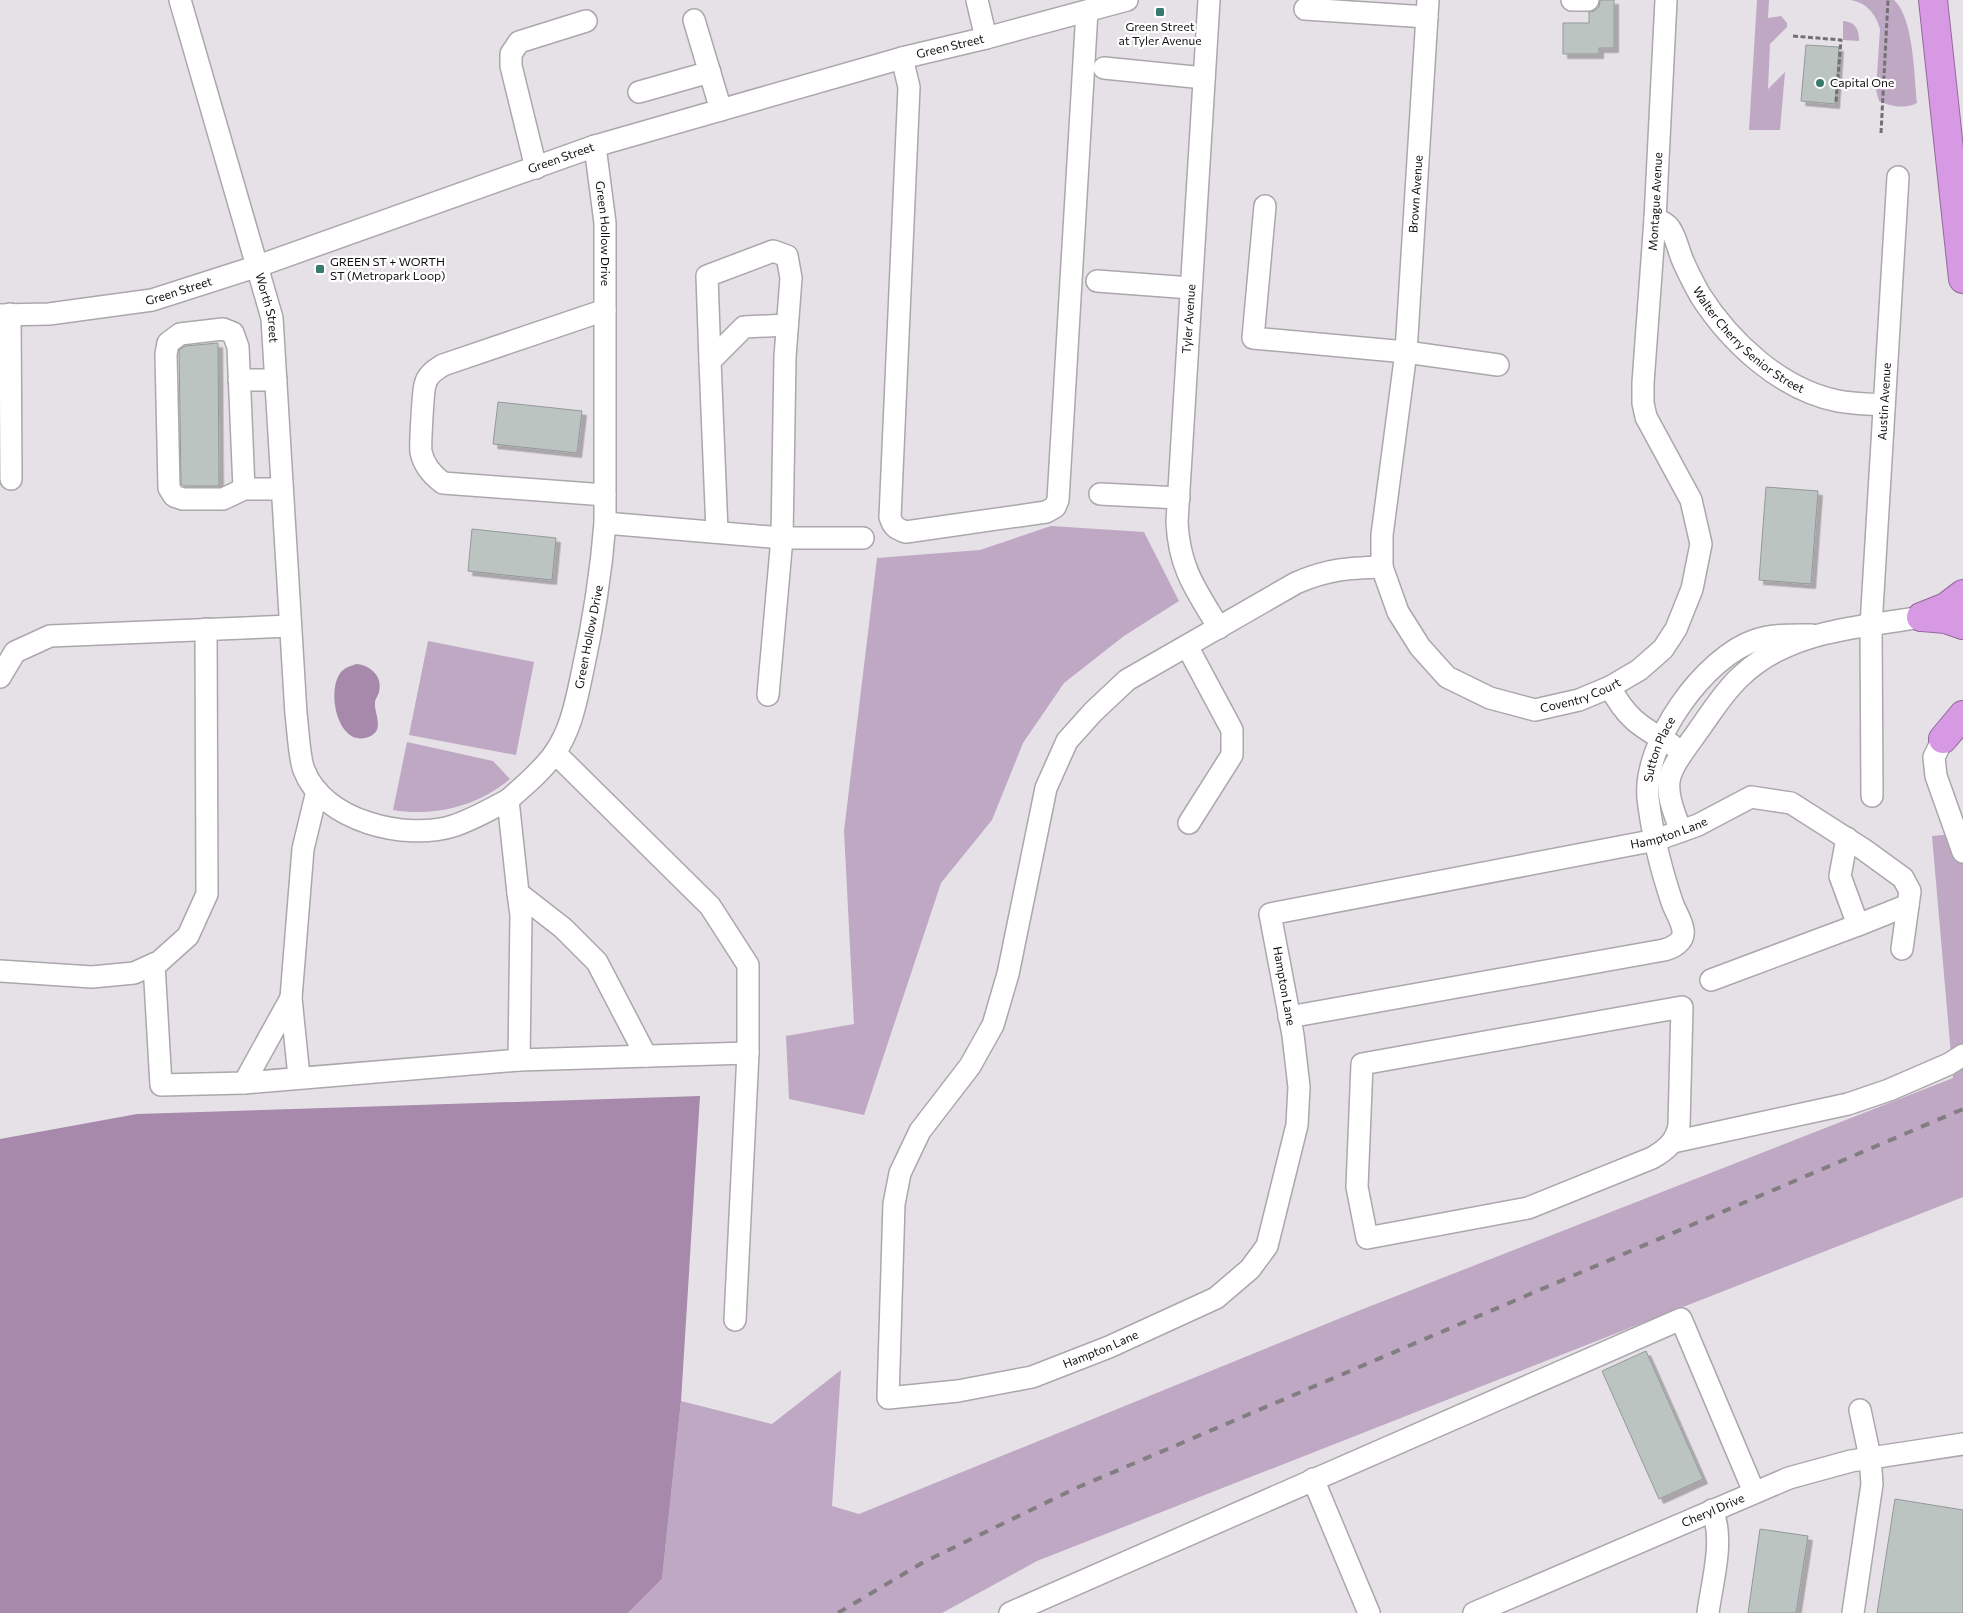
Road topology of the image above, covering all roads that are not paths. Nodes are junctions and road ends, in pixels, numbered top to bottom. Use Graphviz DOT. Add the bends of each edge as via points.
graph roads {
  1 [pos="180,0"];
  2 [pos="977,0"];
  3 [pos="1126,0"];
  4 [pos="1209,0"];
  5 [pos="1572,0"];
  6 [pos="1588,0"];
  7 [pos="1666,0"];
  8 [pos="1933,0"];
  9 [pos="1305,8"];
  10 [pos="1428,9"];
  11 [pos="1087,11"];
  12 [pos="694,20"];
  13 [pos="586,21"];
  14 [pos="986,38"];
  15 [pos="902,58"];
  16 [pos="1104,68"];
  17 [pos="710,72"];
  18 [pos="1204,78"];
  19 [pos="639,92"];
  20 [pos="722,110"];
  21 [pos="595,146"];
  22 [pos="536,168"];
  23 [pos="1898,177"];
  24 [pos="1264,206"];
  25 [pos="1655,219"];
  26 [pos="258,266"];
  27 [pos="1963,279"];
  28 [pos="1097,281"];
  29 [pos="1191,288"];
  30 [pos="605,310"];
  31 [pos="5,315"];
  32 [pos="787,325"];
  33 [pos="1406,352"];
  34 [pos="710,361"];
  35 [pos="1498,365"];
  36 [pos="239,380"];
  37 [pos="276,380"];
  38 [pos="1402,387"];
  39 [pos="1643,403"];
  40 [pos="1884,405"];
  41 [pos="11,479"];
  42 [pos="244,489"];
  43 [pos="282,489"];
  44 [pos="1100,494"];
  45 [pos="605,495"];
  46 [pos="1179,498"];
  47 [pos="606,523"];
  48 [pos="717,531"];
  49 [pos="782,538"];
  50 [pos="864,538"];
  51 [pos="1382,567"];
  52 [pos="1963,594"];
  53 [pos="1921,617"];
  54 [pos="1963,625"];
  55 [pos="290,626"];
  56 [pos="1871,626"];
  57 [pos="1219,628"];
  58 [pos="206,629"];
  59 [pos="1812,635"];
  60 [pos="1187,646"];
  61 [pos="1708,670"];
  62 [pos="0,677"];
  63 [pos="1610,687"];
  64 [pos="1729,689"];
  65 [pos="768,695"];
  66 [pos="1963,715"];
  67 [pos="1953,735"];
  68 [pos="1661,738"];
  69 [pos="1684,752"];
  70 [pos="555,753"];
  71 [pos="317,791"];
  72 [pos="1872,796"];
  73 [pos="508,800"];
  74 [pos="1189,824"];
  75 [pos="1681,831"];
  76 [pos="1847,838"];
  77 [pos="1656,840"];
  78 [pos="1963,852"];
  79 [pos="518,893"];
  80 [pos="1908,905"];
  81 [pos="1858,925"];
  82 [pos="1902,949"];
  83 [pos="154,964"];
  84 [pos="0,971"];
  85 [pos="1711,980"];
  86 [pos="291,998"];
  87 [pos="1289,1017"];
  88 [pos="748,1052"];
  89 [pos="1963,1055"];
  90 [pos="646,1056"];
  91 [pos="519,1060"];
  92 [pos="299,1077"];
  93 [pos="244,1083"];
  94 [pos="1673,1142"];
  95 [pos="734,1320"];
  96 [pos="1860,1410"];
  97 [pos="1963,1444"];
  98 [pos="1870,1457"];
  99 [pos="1314,1479"];
  100 [pos="1754,1492"];
  101 [pos="1712,1510"];
  102 [pos="1010,1613"];
  103 [pos="1369,1613"];
  104 [pos="1474,1613"];
  105 [pos="1708,1613"];
  106 [pos="1853,1613"];
  1 -- 26 [label="street, Worth Street"];
  2 -- 14 [label="street"];
  3 -- 11 [label="street, Green Street"];
  4 -- 18 [label="street, Tyler Avenue"];
  5 -- 6 [label="street"];
  7 -- 25 [label="street, Montague Avenue"];
  8 -- 27 [label="highway"];
  9 -- 10 [label="street"];
  10 -- 33 [label="street, Brown Avenue"];
  11 -- 14 [label="street, Green Street"];
  11 -- 15 [label="street" via="1058,500 1055,507 1046,512 906,532 892,525 909,87"];
  12 -- 17 [label="street"];
  13 -- 22 [label="street" via="519,42 511,54 511,66"];
  14 -- 15 [label="street, Green Street"];
  15 -- 20 [label="street, Green Street"];
  16 -- 18 [label="street"];
  17 -- 19 [label="street"];
  17 -- 20 [label="street"];
  18 -- 29 [label="street, Tyler Avenue"];
  20 -- 21 [label="street, Green Street"];
  21 -- 22 [label="street, Green Street"];
  21 -- 30 [label="street, Green Hollow Drive" via="605,223"];
  22 -- 26 [label="street, Green Street"];
  23 -- 40 [label="street, Austin Avenue"];
  24 -- 33 [label="street" via="1253,338"];
  25 -- 39 [label="street, Montague Avenue"];
  25 -- 40 [label="street, Walter Cherry Senior Street" via="1670,229 1691,278 1710,309 1732,337 1757,360 1823,397"];
  26 -- 31 [label="street, Green Street" via="152,300 49,314"];
  26 -- 37 [label="street, Worth Street" via="272,318"];
  28 -- 29 [label="street"];
  29 -- 46 [label="street, Tyler Avenue"];
  30 -- 45 [label="street, Green Hollow Drive"];
  30 -- 45 [label="street" via="432,371 425,384 421,450 433,476 443,484"];
  31 -- 41 [label="street"];
  32 -- 34 [label="street" via="744,327"];
  32 -- 34 [label="street" via="791,278 786,256 774,251 707,276"];
  32 -- 49 [label="street"];
  33 -- 35 [label="street"];
  33 -- 38 [label="street, Brown Avenue"];
  34 -- 48 [label="street"];
  36 -- 37 [label="street"];
  36 -- 42 [label="street"];
  36 -- 42 [label="street" via="238,347 233,333 223,329 180,334 168,343 169,488 174,496 183,499 223,499"];
  37 -- 43 [label="street, Worth Street"];
  38 -- 51 [label="street, Coventry Court" via="1382,535"];
  39 -- 63 [label="street, Coventry Court" via="1656,438 1691,500 1701,544 1692,589 1672,636 1651,661"];
  40 -- 56 [label="street, Austin Avenue"];
  42 -- 43 [label="street"];
  43 -- 55 [label="street, Worth Street"];
  44 -- 46 [label="street"];
  45 -- 47 [label="street, Green Hollow Drive"];
  46 -- 57 [label="street, Tyler Avenue" via="1178,536 1182,559 1190,580"];
  47 -- 48 [label="street"];
  47 -- 70 [label="street, Green Hollow Drive" via="602,568 572,720"];
  48 -- 49 [label="street"];
  49 -- 50 [label="street"];
  49 -- 65 [label="street"];
  51 -- 57 [label="street, Hampton Lane" via="1340,568 1317,574"];
  51 -- 63 [label="street, Coventry Court" via="1398,612 1420,647 1446,678 1490,698 1534,710 1579,700"];
  52 -- 53 [label="highway" via="1946,607"];
  53 -- 54 [label="highway" via="1946,619"];
  53 -- 56 [label="street, Sutton Place"];
  55 -- 58 [label="street"];
  55 -- 71 [label="street" via="296,714 304,770"];
  56 -- 59 [label="street, Sutton Place"];
  56 -- 72 [label="street, Austin Avenue"];
  57 -- 60 [label="street, Hampton Lane"];
  58 -- 62 [label="street" via="50,636 15,652"];
  58 -- 83 [label="street" via="207,894 188,936"];
  59 -- 61 [label="street, Sutton Place" via="1756,640 1736,649"];
  59 -- 64 [label="street, Sutton Place" via="1768,656"];
  60 -- 74 [label="street" via="1232,730 1232,755"];
  60 -- 87 [label="street, Hampton Lane" via="1127,680 1093,712 1067,741 1046,788 1008,974 993,1025 970,1066 920,1131 900,1173 894,1204 888,1398 958,1391 1032,1377 1109,1347 1216,1298 1250,1269 1266,1246 1297,1125 1299,1087"];
  61 -- 64 [label="street"];
  61 -- 68 [label="street, Sutton Place"];
  63 -- 68 [label="street" via="1623,710"];
  64 -- 69 [label="street, Sutton Place"];
  66 -- 67 [label="highway"];
  67 -- 78 [label="street" via="1934,757 1936,776"];
  68 -- 69 [label="street"];
  68 -- 77 [label="street, Sutton Place" via="1652,759 1648,786"];
  69 -- 75 [label="street, Sutton Place" via="1668,785 1670,802"];
  70 -- 73 [label="street, Green Hollow Drive"];
  70 -- 88 [label="street" via="710,906 748,965"];
  71 -- 73 [label="street, Green Hollow Drive" via="338,808 372,824 418,832 453,826"];
  71 -- 86 [label="street" via="303,849"];
  73 -- 79 [label="street"];
  75 -- 76 [label="street, Hampton Lane" via="1751,797 1791,803"];
  75 -- 77 [label="street, Hampton Lane"];
  76 -- 80 [label="street, Hampton Lane" via="1903,878 1910,891"];
  76 -- 81 [label="street" via="1840,876"];
  77 -- 87 [label="street, Hampton Lane" via="1270,914"];
  77 -- 87 [label="street, Sutton Place" via="1672,902 1684,930 1680,941 1671,948"];
  79 -- 90 [label="street" via="563,928 597,962"];
  79 -- 91 [label="street" via="521,915"];
  80 -- 81 [label="street"];
  80 -- 82 [label="street, Hampton Lane"];
  81 -- 85 [label="street"];
  83 -- 84 [label="street" via="134,973 92,977"];
  83 -- 93 [label="street" via="161,1086"];
  86 -- 92 [label="street"];
  86 -- 93 [label="street"];
  88 -- 90 [label="street"];
  88 -- 95 [label="street"];
  89 -- 94 [label="street" via="1949,1064 1862,1100"];
  90 -- 91 [label="street"];
  91 -- 92 [label="street"];
  92 -- 93 [label="street"];
  94 -- 94 [label="street" via="1679,1125 1682,1006 1362,1064 1357,1187 1366,1238 1528,1208 1652,1158"];
  96 -- 98 [label="street"];
  97 -- 98 [label="street, Cheryl Drive"];
  98 -- 100 [label="street, Cheryl Drive" via="1805,1472"];
  98 -- 106 [label="street" via="1872,1484"];
  99 -- 100 [label="street" via="1681,1319"];
  99 -- 102 [label="street"];
  99 -- 103 [label="street"];
  100 -- 101 [label="street, Cheryl Drive"];
  101 -- 104 [label="street, Cheryl Drive"];
  101 -- 105 [label="street" via="1718,1525 1718,1540"];
}
